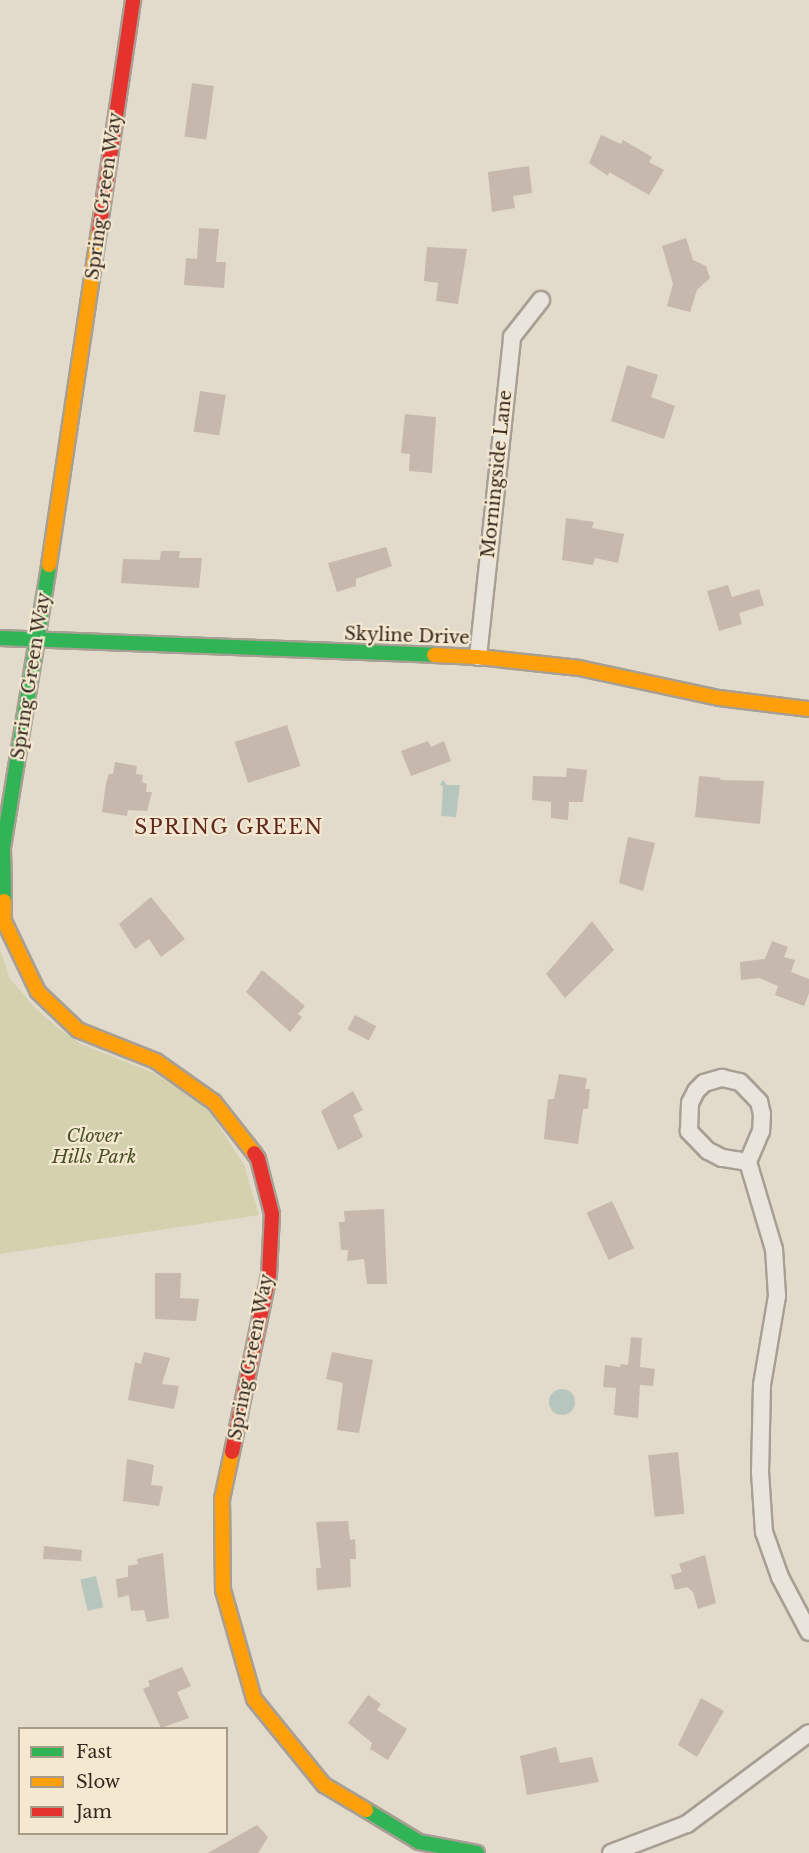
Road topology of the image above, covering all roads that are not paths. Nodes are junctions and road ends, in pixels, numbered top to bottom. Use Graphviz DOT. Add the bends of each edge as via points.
graph roads {
  1 [pos="133,0"];
  2 [pos="541,300"];
  3 [pos="0,638"];
  4 [pos="38,639"];
  5 [pos="478,657"];
  6 [pos="809,709"];
  7 [pos="748,1162"];
  8 [pos="809,1632"];
  9 [pos="809,1732"];
  10 [pos="477,1853"];
  11 [pos="611,1853"];
  1 -- 4 [label="street, Spring Green Way"];
  2 -- 5 [label="street, Morningside Lane" via="512,337"];
  3 -- 4 [label="street, Skyline Drive"];
  4 -- 5 [label="street, Skyline Drive"];
  4 -- 10 [label="street, Spring Green Way" via="3,847 4,921 38,992 78,1030 156,1061 214,1102 258,1159 272,1214 269,1275 222,1499 223,1590 254,1699 324,1785 418,1842"];
  5 -- 6 [label="street, Skyline Drive" via="579,668 719,698"];
  7 -- 7 [label="street" via="761,1131 759,1102 750,1089 732,1078 704,1083 690,1103 689,1131 708,1151 722,1158"];
  7 -- 8 [label="street" via="774,1249 777,1296 762,1385 760,1472 764,1532 780,1577"];
  9 -- 11 [label="street" via="687,1824"];
}
